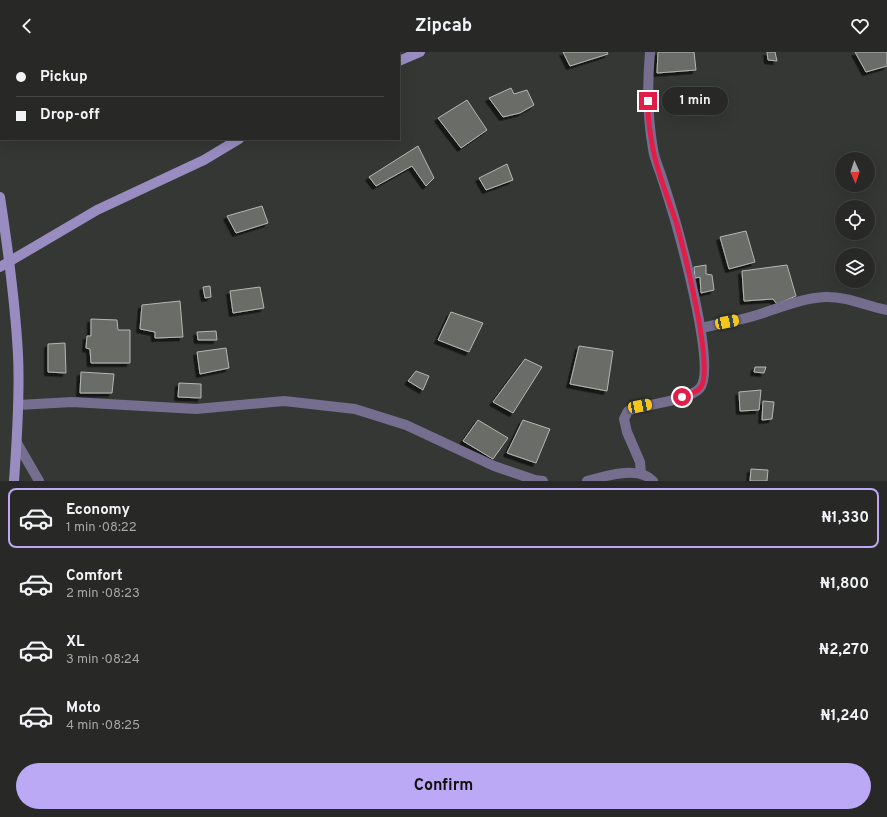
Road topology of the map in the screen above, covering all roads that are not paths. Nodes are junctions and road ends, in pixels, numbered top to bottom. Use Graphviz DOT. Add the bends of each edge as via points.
graph roads {
  1 [pos="420,52"];
  2 [pos="650,52"];
  3 [pos="400,61"];
  4 [pos="237,140"];
  5 [pos="0,197"];
  6 [pos="10,261"];
  7 [pos="0,267"];
  8 [pos="887,310"];
  9 [pos="701,328"];
  10 [pos="18,405"];
  11 [pos="17,443"];
  12 [pos="641,474"];
  13 [pos="14,481"];
  14 [pos="39,481"];
  15 [pos="543,481"];
  16 [pos="587,481"];
  17 [pos="653,481"];
  1 -- 3 [label="street"];
  2 -- 9 [label="street" via="648,114 653,151 677,227"];
  4 -- 6 [label="street" via="204,160 97,210"];
  5 -- 6 [label="street"];
  6 -- 7 [label="street"];
  6 -- 10 [label="street" via="18,355"];
  8 -- 9 [label="street" via="852,300 825,297 808,299 765,313"];
  9 -- 12 [label="street" via="704,362 701,387 674,400 640,406 628,411 624,419 640,462"];
  10 -- 11 [label="street"];
  10 -- 15 [label="street" via="72,402 196,409 284,401 355,409 406,425 494,466"];
  11 -- 13 [label="street"];
  11 -- 14 [label="street"];
  12 -- 16 [label="street" via="623,473"];
  12 -- 17 [label="street"];
}
